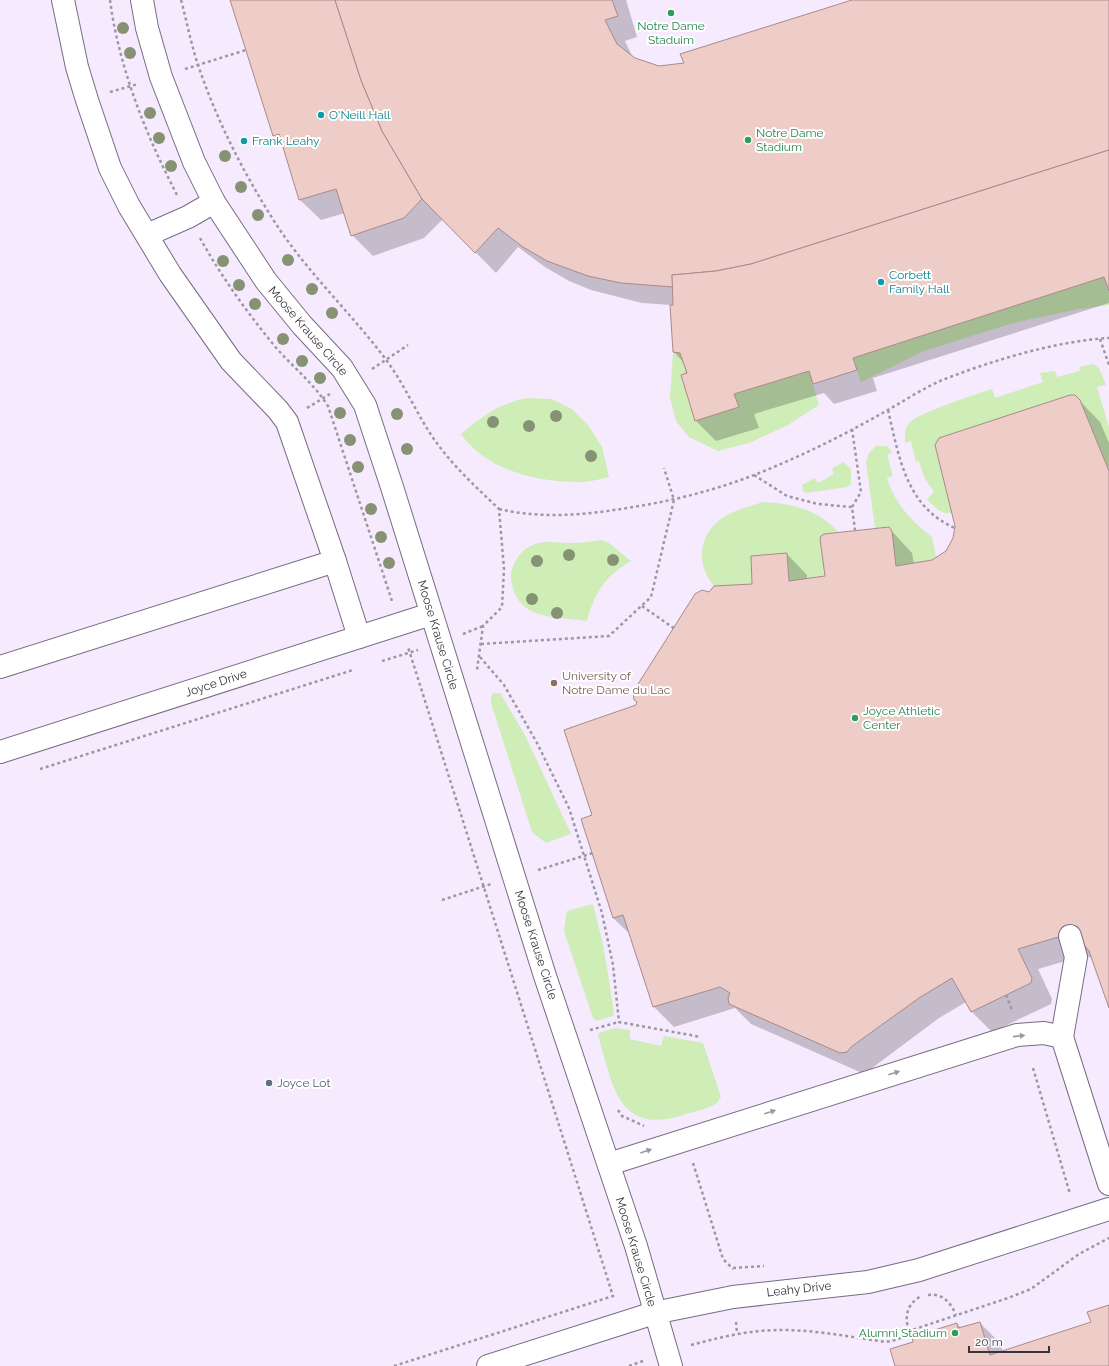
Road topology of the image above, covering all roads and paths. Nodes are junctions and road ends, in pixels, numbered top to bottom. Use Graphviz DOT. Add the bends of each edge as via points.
graph roads {
  1 [pos="63,0"];
  2 [pos="110,0"];
  3 [pos="142,0"];
  4 [pos="181,0"];
  5 [pos="246,50"];
  6 [pos="198,65"];
  7 [pos="184,70"];
  8 [pos="142,82"];
  9 [pos="131,86"];
  10 [pos="104,94"];
  11 [pos="179,199"];
  12 [pos="214,202"];
  13 [pos="147,235"];
  14 [pos="1109,338"];
  15 [pos="1100,339"];
  16 [pos="408,345"];
  17 [pos="386,360"];
  18 [pos="1109,365"];
  19 [pos="366,373"];
  20 [pos="335,391"];
  21 [pos="306,409"];
  22 [pos="888,410"];
  23 [pos="852,429"];
  24 [pos="664,468"];
  25 [pos="754,475"];
  26 [pos="674,500"];
  27 [pos="852,507"];
  28 [pos="499,509"];
  29 [pos="955,528"];
  30 [pos="855,530"];
  31 [pos="336,561"];
  32 [pos="642,606"];
  33 [pos="431,614"];
  34 [pos="483,626"];
  35 [pos="675,629"];
  36 [pos="462,635"];
  37 [pos="359,637"];
  38 [pos="406,642"];
  39 [pos="481,644"];
  40 [pos="424,648"];
  41 [pos="410,652"];
  42 [pos="382,661"];
  43 [pos="0,667"];
  44 [pos="353,670"];
  45 [pos="2,745"];
  46 [pos="40,769"];
  47 [pos="593,853"];
  48 [pos="584,856"];
  49 [pos="536,870"];
  50 [pos="494,883"];
  51 [pos="482,886"];
  52 [pos="442,900"];
  53 [pos="1070,936"];
  54 [pos="1062,1036"];
  55 [pos="701,1037"];
  56 [pos="1033,1068"];
  57 [pos="615,1106"];
  58 [pos="646,1127"];
  59 [pos="685,1139"];
  60 [pos="609,1164"];
  61 [pos="1109,1184"];
  62 [pos="1064,1196"];
  63 [pos="1109,1209"];
  64 [pos="1109,1238"];
  65 [pos="770,1266"];
  66 [pos="733,1268"];
  67 [pos="733,1297"];
  68 [pos="654,1313"];
  69 [pos="956,1315"];
  70 [pos="909,1331"];
  71 [pos="737,1333"];
  72 [pos="669,1360"];
  73 [pos="394,1366"];
  74 [pos="488,1366"];
  75 [pos="629,1366"];
  1 -- 13 [label="street" via="77,67 110,168"];
  2 -- 9 [label="path"];
  3 -- 12 [label="street, Moose Krause Circle" via="161,77 194,162"];
  4 -- 6 [label="path"];
  5 -- 6 [label="path"];
  6 -- 7 [label="path"];
  6 -- 17 [label="path" via="229,144 276,224 324,287"];
  8 -- 9 [label="path"];
  9 -- 10 [label="path"];
  9 -- 11 [label="path" via="159,158"];
  12 -- 13 [label="street"];
  12 -- 33 [label="street, Moose Krause Circle" via="266,281 342,368 365,405"];
  13 -- 31 [label="street" via="170,274 231,361 278,410 286,422"];
  14 -- 15 [label="path"];
  15 -- 18 [label="path"];
  15 -- 22 [label="path" via="1025,353 939,382"];
  16 -- 17 [label="path"];
  17 -- 19 [label="path"];
  17 -- 28 [label="path" via="406,389 435,441 455,466"];
  20 -- 21 [label="path"];
  22 -- 23 [label="path"];
  22 -- 29 [label="path" via="899,457 910,488 926,510 941,523"];
  23 -- 25 [label="path"];
  23 -- 27 [label="path" via="861,492"];
  24 -- 26 [label="path"];
  25 -- 26 [label="path" via="721,488"];
  25 -- 27 [label="path" via="788,496 818,504"];
  26 -- 28 [label="path" via="596,513 550,515"];
  26 -- 32 [label="path" via="651,597"];
  27 -- 30 [label="path"];
  28 -- 34 [label="path" via="504,569 502,607"];
  31 -- 37 [label="street"];
  31 -- 43 [label="street"];
  32 -- 35 [label="path"];
  32 -- 39 [label="path" via="609,636"];
  33 -- 37 [label="street, Joyce Drive"];
  33 -- 60 [label="street, Moose Krause Circle" via="545,976"];
  34 -- 36 [label="path"];
  34 -- 39 [label="path"];
  37 -- 45 [label="street, Joyce Drive"];
  38 -- 41 [label="path"];
  39 -- 48 [label="path" via="480,657 504,685 537,743 569,808"];
  40 -- 41 [label="path"];
  41 -- 42 [label="path"];
  41 -- 51 [label="path"];
  44 -- 46 [label="path"];
  47 -- 48 [label="path"];
  48 -- 49 [label="path"];
  48 -- 55 [label="path" via="602,913 611,957 619,1022"];
  50 -- 51 [label="path"];
  51 -- 52 [label="path"];
  51 -- 73 [label="path" via="614,1296"];
  53 -- 54 [label="street" via="1076,957"];
  59 -- 54 [label="street, one-way" via="1017,1035 1044,1033"];
  54 -- 61 [label="street"];
  56 -- 62 [label="path" via="1071,1193"];
  57 -- 58 [label="path" via="622,1116 639,1126"];
  60 -- 59 [label="street, one-way"];
  59 -- 66 [label="path" via="723,1259"];
  60 -- 68 [label="street, Moose Krause Circle" via="636,1246"];
  63 -- 67 [label="street, Leahy Drive" via="919,1270 868,1282"];
  64 -- 69 [label="path" via="1078,1254 1031,1289"];
  65 -- 66 [label="path"];
  66 -- 67 [label="path"];
  67 -- 68 [label="street, Leahy Drive"];
  67 -- 71 [label="path"];
  68 -- 72 [label="street, Moose Krause Circle"];
  68 -- 74 [label="street, Leahy Drive"];
  69 -- 70 [label="path"];
  69 -- 70 [label="path" via="948,1300 932,1294 923,1296 910,1306 906,1323"];
  70 -- 71 [label="path" via="904,1337 886,1342 811,1331"];
  71 -- 72 [label="path" via="691,1344"];
  72 -- 75 [label="path"];
}
